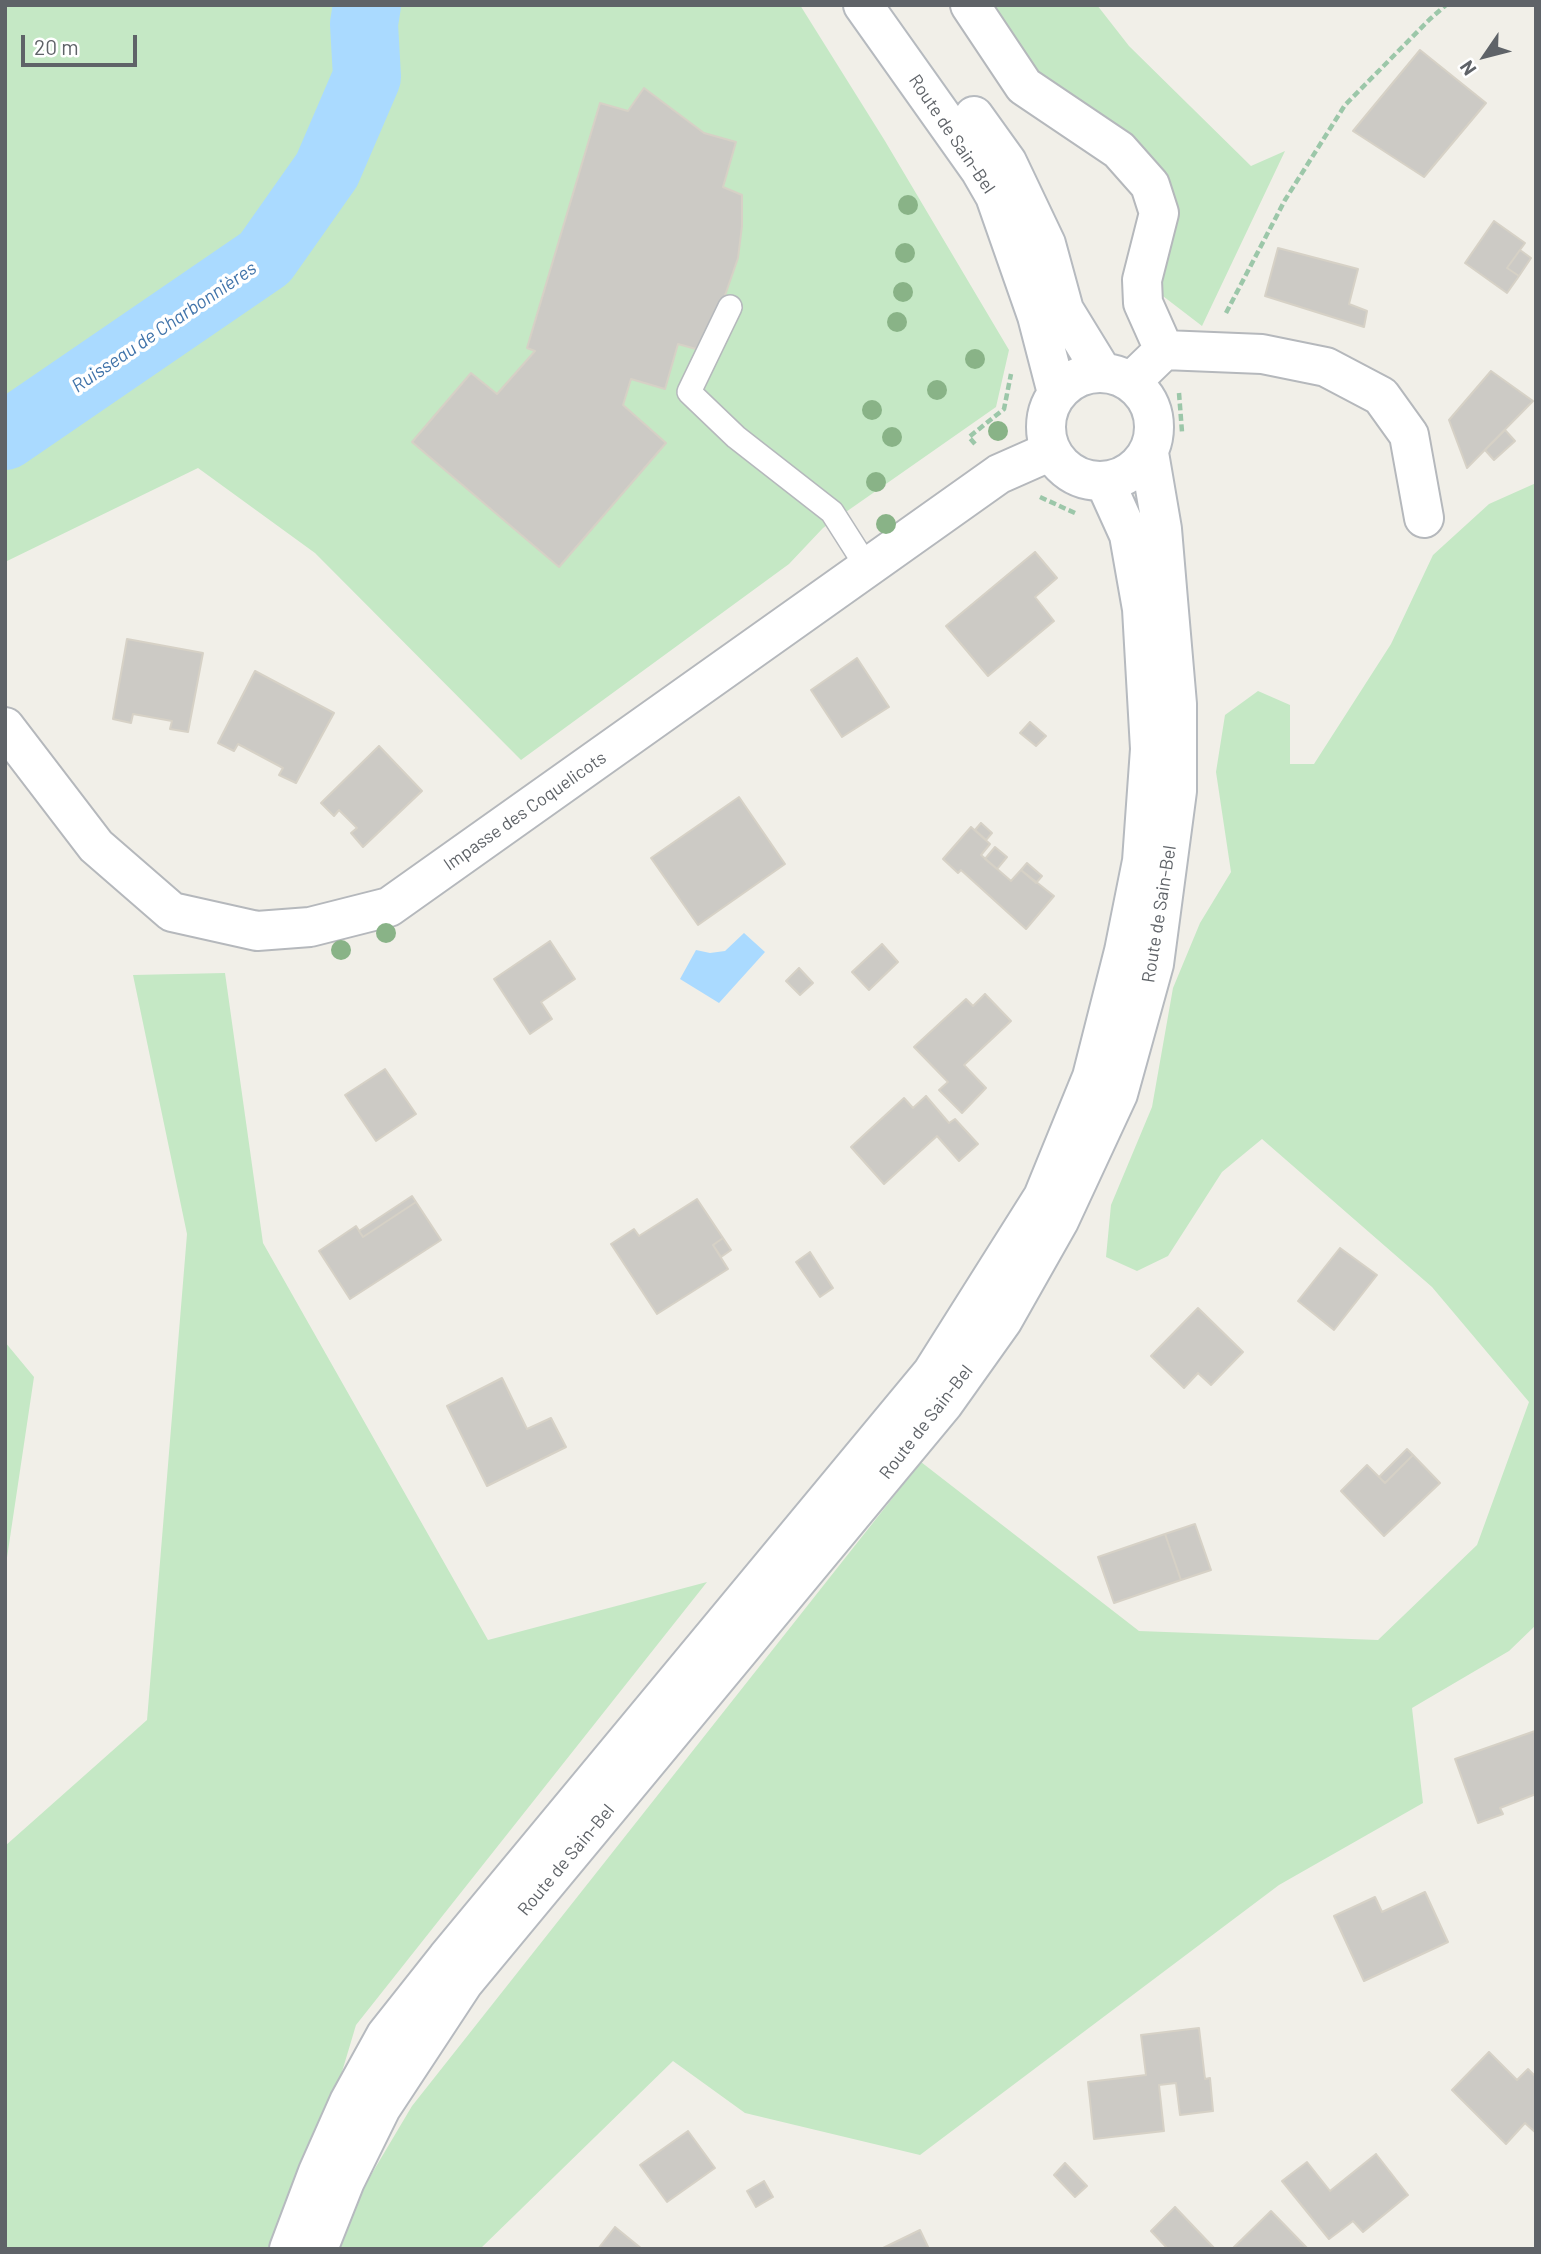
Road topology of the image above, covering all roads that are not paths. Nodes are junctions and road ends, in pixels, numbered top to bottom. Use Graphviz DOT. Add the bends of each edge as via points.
graph roads {
  1 [pos="863,5"];
  2 [pos="896,5"];
  3 [pos="970,5"];
  4 [pos="730,307"];
  5 [pos="1164,350"];
  6 [pos="1117,377"];
  7 [pos="1057,393"];
  8 [pos="1051,451"];
  9 [pos="1149,453"];
  10 [pos="1105,482"];
  11 [pos="1424,518"];
  12 [pos="867,567"];
  13 [pos="12,747"];
  14 [pos="289,2249"];
  15 [pos="318,2249"];
  1 -- 7 [label="main road, Route de Sain-Bel" via="995,196 1037,316"];
  2 -- 6 [label="main road, Route de Sain-Bel" via="1007,162 1046,244 1064,310"];
  3 -- 5 [label="main road" via="1024,86 1119,150 1150,185 1159,213 1142,280 1143,303"];
  4 -- 12 [label="lane" via="689,392 736,437 832,512"];
  5 -- 6 [label="main road"];
  5 -- 11 [label="main road" via="1262,354 1326,367 1381,396 1409,435"];
  6 -- 7 [label="main road" via="1077,378"];
  6 -- 9 [label="main road" via="1143,393 1153,412 1155,433"];
  7 -- 8 [label="main road" via="1046,421"];
  8 -- 10 [label="main road" via="1068,471"];
  8 -- 12 [label="main road, Impasse des Coquelicots" via="999,474"];
  9 -- 10 [label="main road" via="1123,477"];
  9 -- 15 [label="main road, Route de Sain-Bel" via="1162,529 1172,639 1177,791 1154,964 1112,1107 1059,1221 1003,1321 944,1403 464,1982 381,2108"];
  10 -- 14 [label="main road, Route de Sain-Bel" via="1129,535 1142,610 1150,749 1142,862 1092,1076 1043,1197 932,1373 386,2035 349,2102"];
  12 -- 13 [label="main road, Impasse des Coquelicots" via="389,907 310,927 257,930 172,912 96,846"];
}
